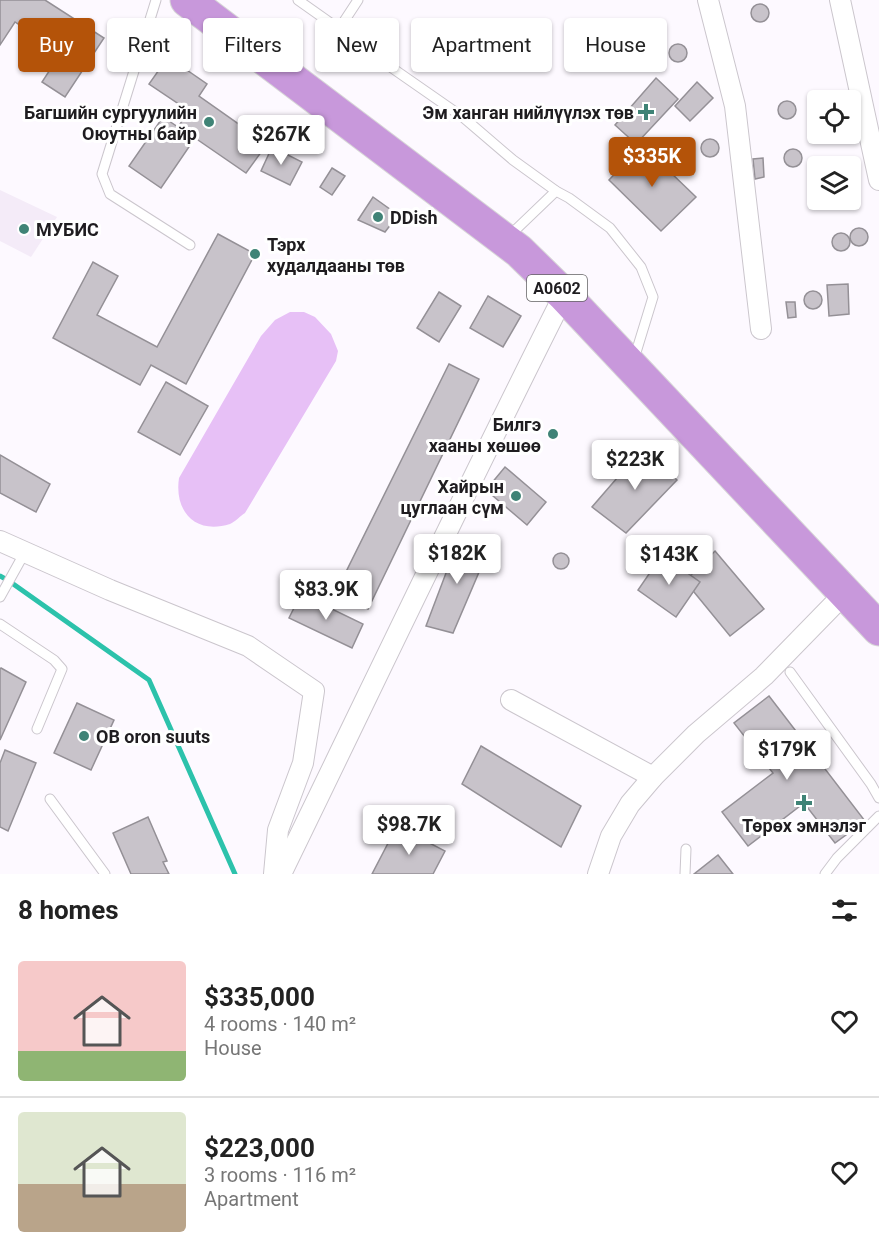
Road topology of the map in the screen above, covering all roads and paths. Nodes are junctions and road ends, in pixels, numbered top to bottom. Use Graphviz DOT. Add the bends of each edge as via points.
graph roads {
  1 [pos="156,0"];
  2 [pos="187,0"];
  3 [pos="298,0"];
  4 [pos="358,0"];
  5 [pos="708,0"];
  6 [pos="840,0"];
  7 [pos="323,18"];
  8 [pos="346,18"];
  9 [pos="398,72"];
  10 [pos="879,180"];
  11 [pos="556,191"];
  12 [pos="504,240"];
  13 [pos="190,245"];
  14 [pos="564,295"];
  15 [pos="761,328"];
  16 [pos="632,367"];
  17 [pos="0,541"];
  18 [pos="25,552"];
  19 [pos="845,593"];
  20 [pos="0,597"];
  21 [pos="0,624"];
  22 [pos="879,629"];
  23 [pos="790,672"];
  24 [pos="511,700"];
  25 [pos="37,729"];
  26 [pos="653,777"];
  27 [pos="879,798"];
  28 [pos="50,799"];
  29 [pos="879,816"];
  30 [pos="686,849"];
  31 [pos="105,874"];
  32 [pos="274,874"];
  33 [pos="281,874"];
  34 [pos="598,874"];
  35 [pos="685,874"];
  36 [pos="825,874"];
  1 -- 13 [label="lane" via="102,174 110,194"];
  2 -- 12 [label="highway, A0602"];
  3 -- 7 [label="lane"];
  4 -- 8 [label="lane"];
  5 -- 15 [label="street" via="735,106"];
  6 -- 10 [label="street"];
  9 -- 11 [label="lane" via="464,118"];
  11 -- 12 [label="lane"];
  11 -- 16 [label="lane" via="610,228 641,267 652,297"];
  12 -- 14 [label="highway, A0602"];
  14 -- 16 [label="highway, A0602"];
  14 -- 33 [label="street"];
  16 -- 19 [label="highway, A0602"];
  17 -- 18 [label="street"];
  18 -- 20 [label="lane"];
  18 -- 32 [label="street" via="248,646 314,692 303,763 278,830"];
  19 -- 22 [label="highway, A0602"];
  19 -- 26 [label="street" via="764,676"];
  21 -- 25 [label="lane" via="62,669"];
  23 -- 27 [label="lane"];
  24 -- 26 [label="street"];
  26 -- 34 [label="street" via="630,804 611,837"];
  28 -- 31 [label="lane"];
  29 -- 36 [label="lane"];
  30 -- 35 [label="lane"];
}
